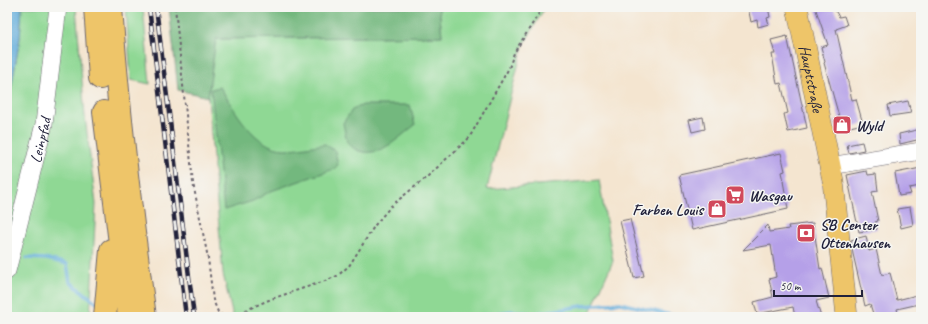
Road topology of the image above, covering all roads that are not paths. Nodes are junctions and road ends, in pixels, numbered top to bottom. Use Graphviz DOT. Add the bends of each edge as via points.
graph roads {
  1 [pos="58,7"];
  2 [pos="95,7"];
  3 [pos="111,7"];
  4 [pos="797,7"];
  5 [pos="921,151"];
  6 [pos="830,166"];
  7 [pos="110,175"];
  8 [pos="7,272"];
  9 [pos="105,317"];
  10 [pos="129,317"];
  11 [pos="145,317"];
  12 [pos="847,317"];
  1 -- 8 [label="street, Leinpfad" via="44,124"];
  2 -- 7 [label="highway"];
  3 -- 11 [label="highway" via="124,151"];
  4 -- 6 [label="main road, Hauptstraße"];
  5 -- 6 [label="street"];
  6 -- 12 [label="main road, Hauptstraße"];
  7 -- 9 [label="highway" via="111,252"];
  7 -- 10 [label="highway"];
}
